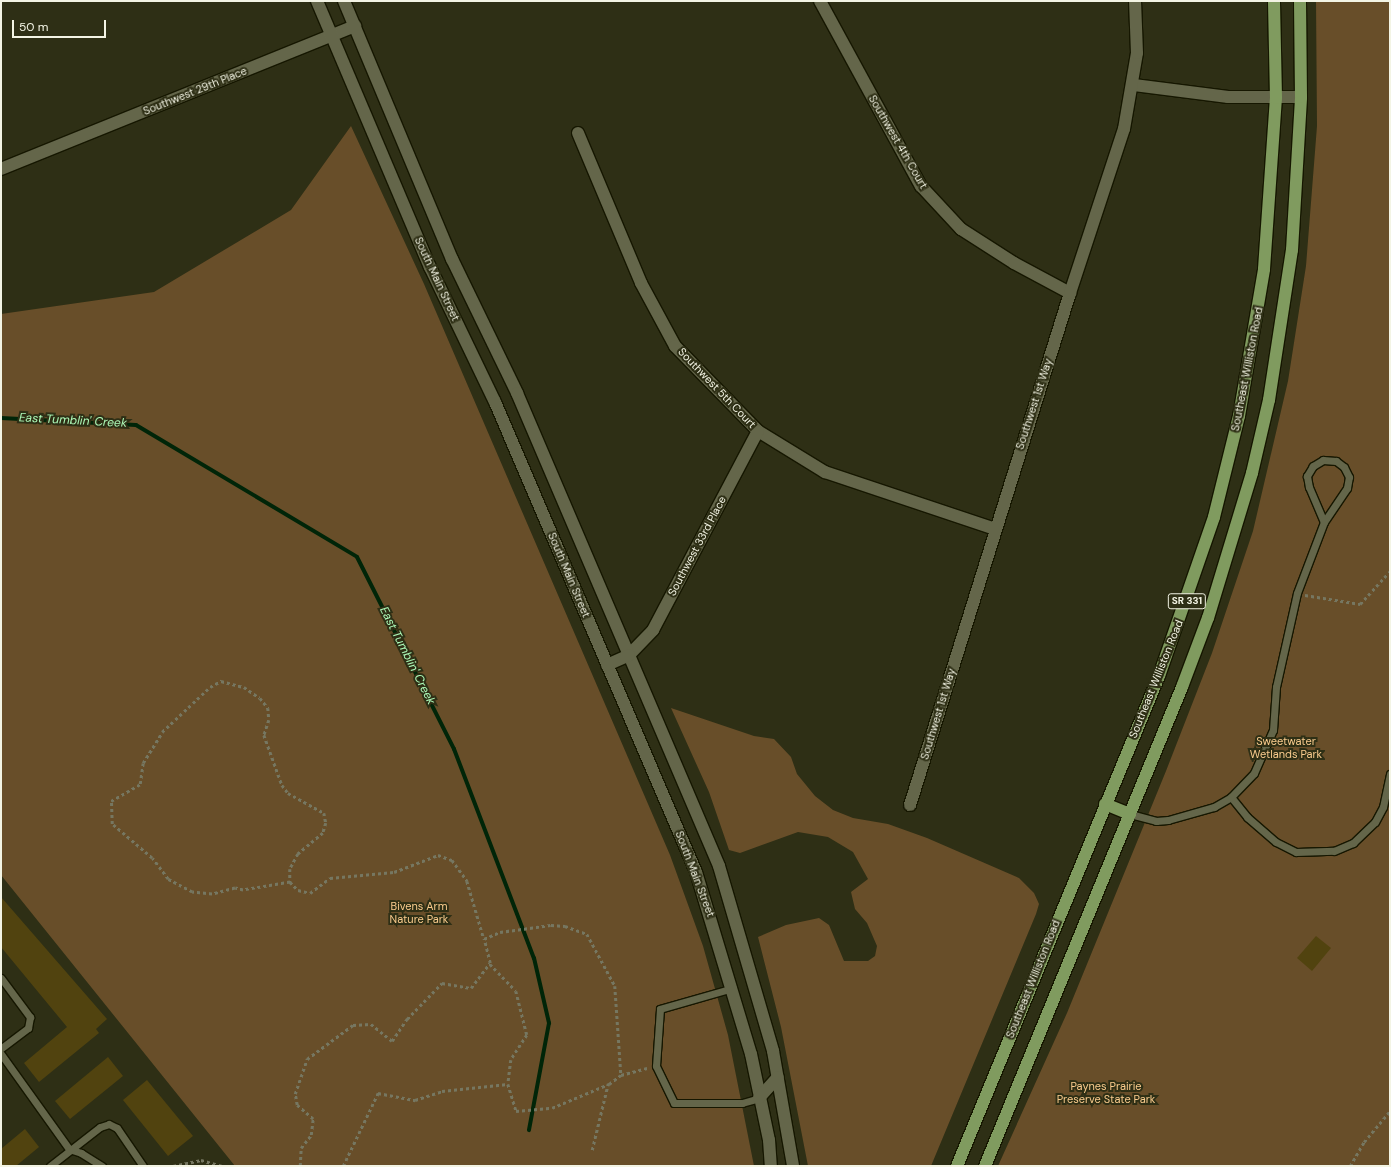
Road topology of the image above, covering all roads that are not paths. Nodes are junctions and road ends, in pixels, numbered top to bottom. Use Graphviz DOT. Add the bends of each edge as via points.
graph roads {
  1 [pos="317,1"];
  2 [pos="344,1"];
  3 [pos="820,1"];
  4 [pos="1135,1"];
  5 [pos="1274,1"];
  6 [pos="1300,1"];
  7 [pos="355,26"];
  8 [pos="332,35"];
  9 [pos="1134,85"];
  10 [pos="1301,97"];
  11 [pos="1276,98"];
  12 [pos="578,133"];
  13 [pos="1,169"];
  14 [pos="1070,292"];
  15 [pos="758,431"];
  16 [pos="1324,522"];
  17 [pos="995,529"];
  18 [pos="629,655"];
  19 [pos="608,665"];
  20 [pos="1390,774"];
  21 [pos="1231,798"];
  22 [pos="1105,804"];
  23 [pos="910,805"];
  24 [pos="1130,814"];
  25 [pos="730,903"];
  26 [pos="710,912"];
  27 [pos="1,978"];
  28 [pos="732,988"];
  29 [pos="2,1046"];
  30 [pos="1,1054"];
  31 [pos="778,1076"];
  32 [pos="759,1098"];
  33 [pos="69,1150"];
  34 [pos="50,1166"];
  35 [pos="102,1166"];
  36 [pos="143,1166"];
  37 [pos="771,1166"];
  38 [pos="793,1166"];
  39 [pos="957,1166"];
  40 [pos="985,1166"];
  1 -- 8 [label="street, South Main Street"];
  2 -- 7 [label="street, South Main Street"];
  3 -- 14 [label="street, Southwest 4th Court" via="921,186 961,229 1014,263"];
  4 -- 9 [label="street, Southwest 1st Way" via="1138,18"];
  5 -- 11 [label="highway, Southeast Williston Road / SR 331"];
  6 -- 10 [label="highway, SR 331"];
  7 -- 8 [label="street, Southwest 29th Place"];
  7 -- 18 [label="street, South Main Street" via="452,258 517,393"];
  8 -- 13 [label="street, Southwest 29th Place"];
  8 -- 19 [label="street, South Main Street" via="430,267 495,402"];
  9 -- 11 [label="street" via="1228,97"];
  9 -- 14 [label="street, Southwest 1st Way" via="1124,129"];
  10 -- 11 [label="street"];
  10 -- 24 [label="highway, SR 331" via="1289,272 1269,400 1252,473 1208,618"];
  11 -- 22 [label="highway, Southeast Williston Road / SR 331" via="1264,269 1249,368 1228,464 1181,618"];
  12 -- 15 [label="street, Southwest 5th Court" via="641,283 675,346"];
  14 -- 17 [label="street, Southwest 1st Way"];
  15 -- 17 [label="street, Southwest 5th Court" via="825,472"];
  15 -- 18 [label="street, Southwest 33rd Place" via="653,630"];
  16 -- 16 [label="lane" via="1347,488 1349,477 1344,467 1336,461 1323,460 1313,466 1307,476"];
  16 -- 21 [label="lane" via="1297,593 1276,687 1273,730 1262,760"];
  17 -- 23 [label="street, Southwest 1st Way"];
  18 -- 19 [label="street"];
  18 -- 25 [label="street, South Main Street" via="719,866"];
  19 -- 26 [label="street, South Main Street" via="696,872"];
  20 -- 21 [label="lane" via="1382,807 1375,822 1353,843 1334,851 1296,852 1276,842 1247,817"];
  21 -- 24 [label="lane" via="1214,807 1168,820 1156,821"];
  22 -- 24 [label="highway"];
  22 -- 39 [label="highway, Southeast Williston Road / SR 331"];
  24 -- 40 [label="highway, SR 331"];
  25 -- 26 [label="street"];
  25 -- 31 [label="street, South Main Street"];
  26 -- 28 [label="street, South Main Street"];
  27 -- 29 [label="lane" via="30,1017 28,1028"];
  28 -- 32 [label="street, South Main Street" via="751,1054"];
  28 -- 32 [label="lane" via="660,1009 656,1066 674,1103 742,1103"];
  30 -- 33 [label="lane"];
  31 -- 32 [label="street"];
  31 -- 38 [label="street, South Main Street"];
  32 -- 37 [label="street, South Main Street" via="769,1140"];
  33 -- 34 [label="lane"];
  33 -- 35 [label="lane" via="81,1153"];
  33 -- 36 [label="lane" via="100,1127 109,1124 117,1128"];
}
